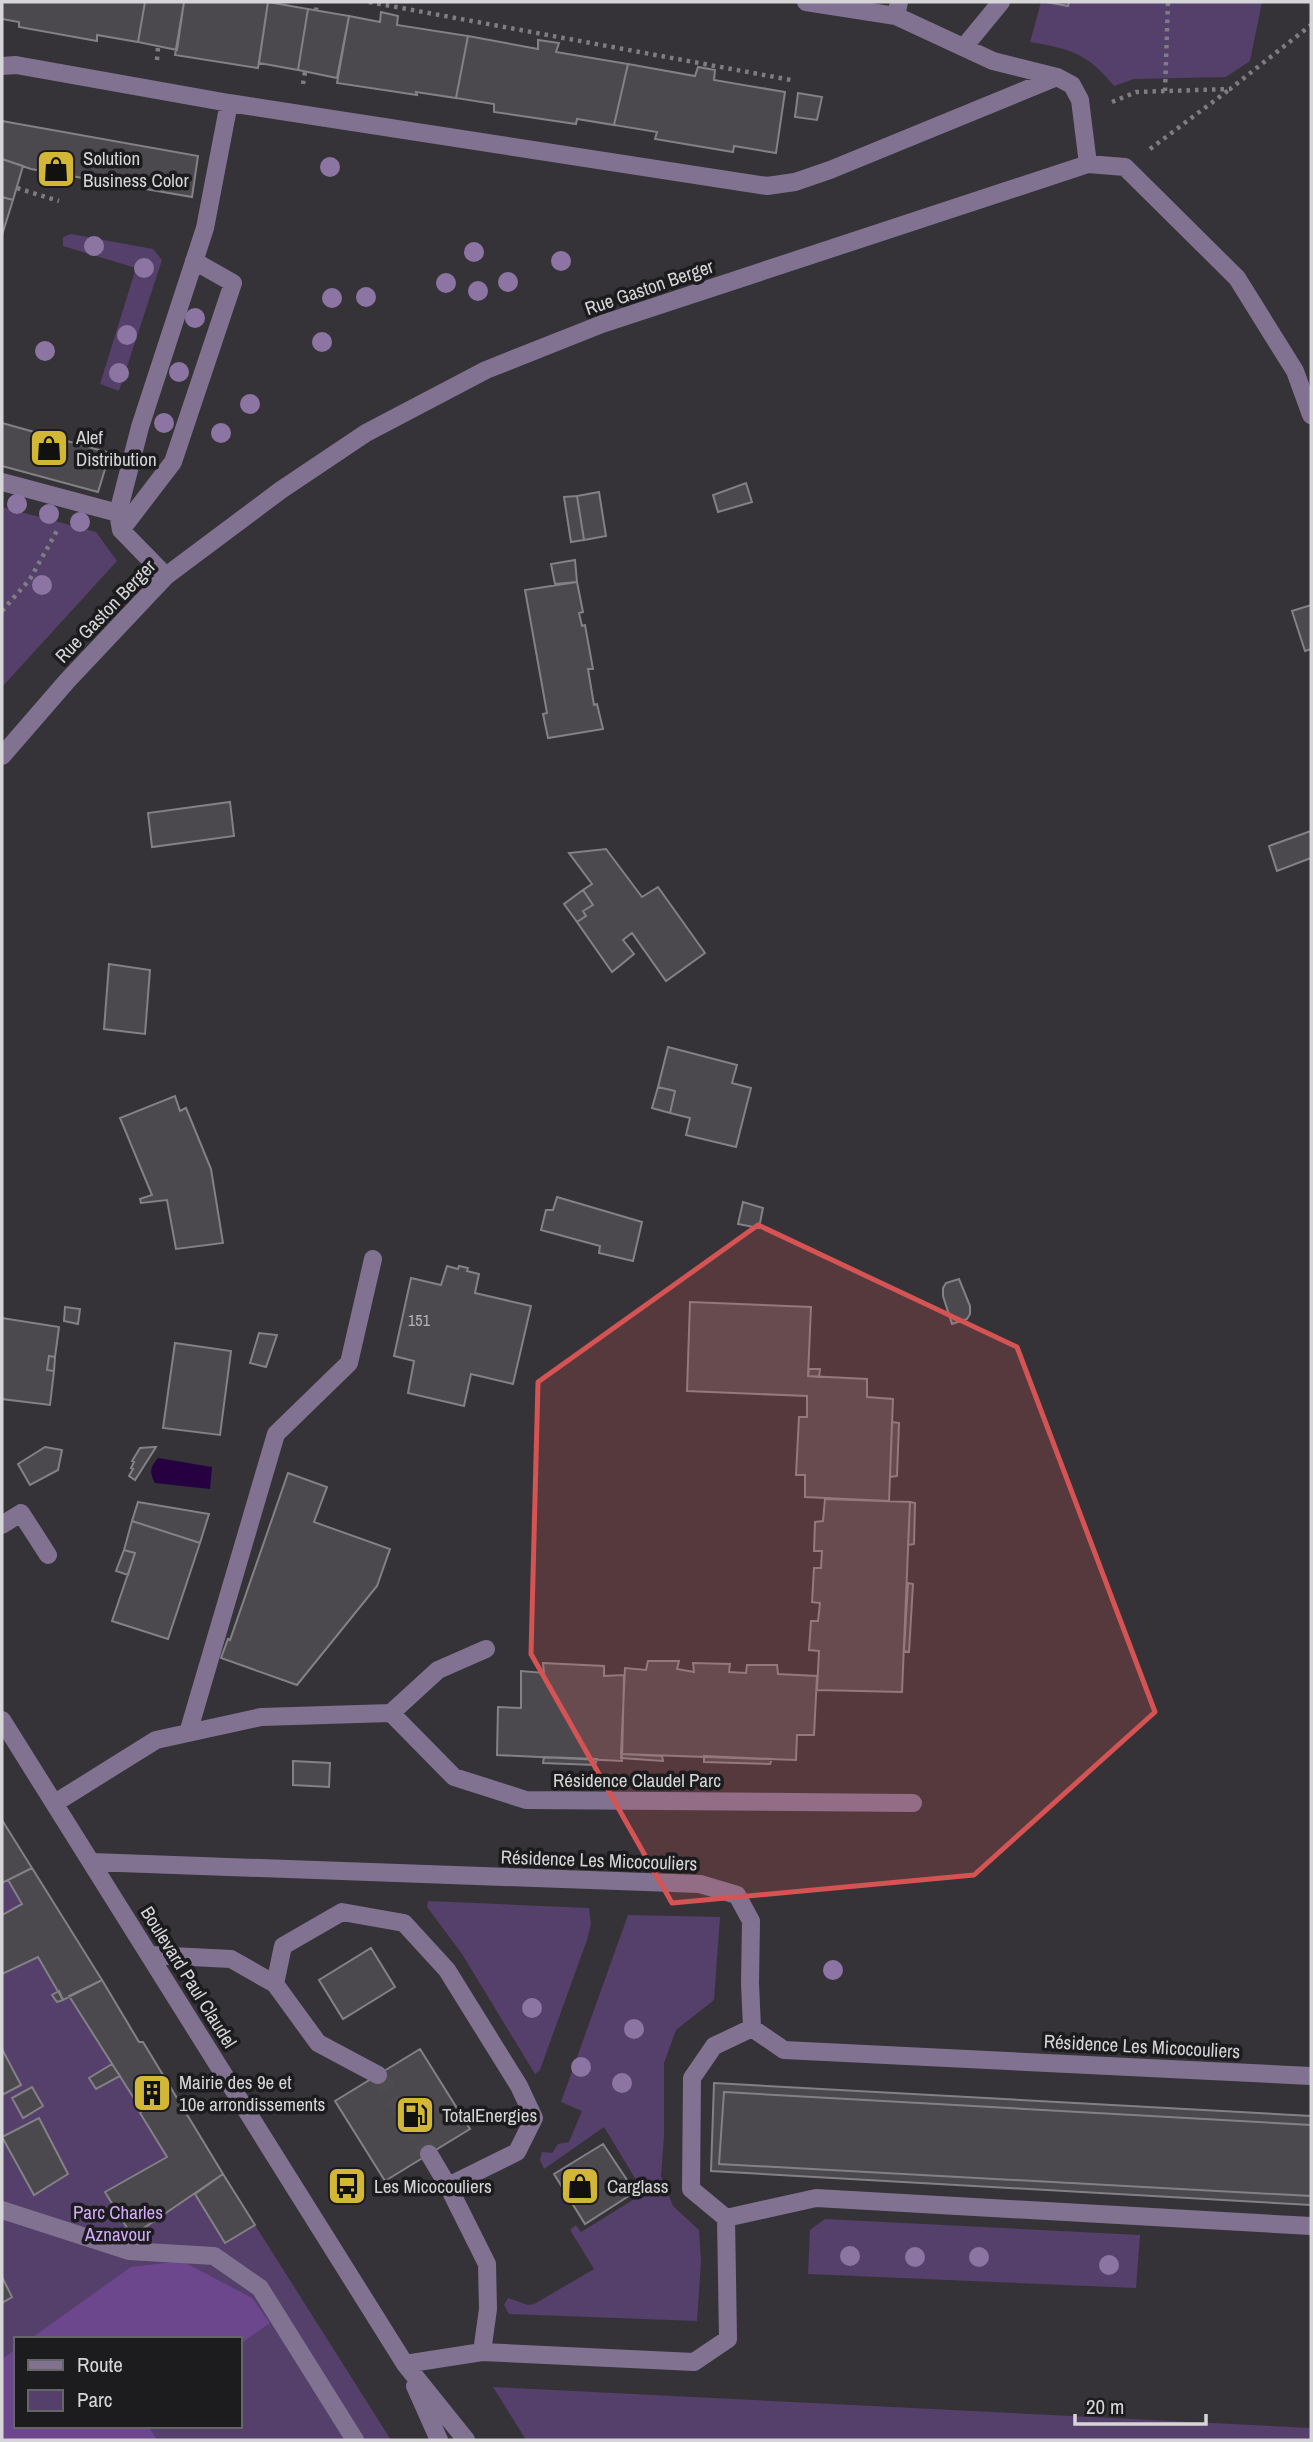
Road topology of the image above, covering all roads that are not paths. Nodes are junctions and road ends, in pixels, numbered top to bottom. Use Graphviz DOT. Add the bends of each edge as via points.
graph roads {
  1 [pos="806,2"];
  2 [pos="1001,2"];
  3 [pos="897,9"];
  4 [pos="964,47"];
  5 [pos="2,66"];
  6 [pos="1057,77"];
  7 [pos="229,103"];
  8 [pos="1088,164"];
  9 [pos="194,261"];
  10 [pos="1311,415"];
  11 [pos="2,482"];
  12 [pos="120,522"];
  13 [pos="166,576"];
  14 [pos="2,756"];
  15 [pos="373,1259"];
  16 [pos="2,1525"];
  17 [pos="48,1555"];
  18 [pos="486,1648"];
  19 [pos="391,1713"];
  20 [pos="2,1720"];
  21 [pos="188,1733"];
  22 [pos="55,1803"];
  23 [pos="913,1803"];
  24 [pos="92,1862"];
  25 [pos="151,1955"];
  26 [pos="275,1984"];
  27 [pos="752,2028"];
  28 [pos="377,2075"];
  29 [pos="1311,2076"];
  30 [pos="429,2154"];
  31 [pos="448,2186"];
  32 [pos="2,2210"];
  33 [pos="726,2218"];
  34 [pos="1311,2226"];
  35 [pos="482,2352"];
  36 [pos="405,2364"];
  37 [pos="355,2440"];
  38 [pos="439,2440"];
  39 [pos="466,2440"];
  1 -- 3 [label="street"];
  2 -- 4 [label="street"];
  3 -- 4 [label="street"];
  4 -- 6 [label="street" via="993,61"];
  5 -- 7 [label="street"];
  6 -- 7 [label="street" via="830,170 767,186"];
  6 -- 8 [label="street" via="1072,85 1080,100"];
  7 -- 9 [label="street" via="205,228"];
  8 -- 10 [label="street, Rue Gaston Berger" via="1125,167 1237,278 1295,372"];
  8 -- 13 [label="street, Rue Gaston Berger" via="612,321 486,370 366,433"];
  9 -- 12 [label="street" via="140,427"];
  9 -- 12 [label="street" via="233,283 173,461"];
  11 -- 12 [label="street" via="74,501"];
  12 -- 13 [label="street"];
  13 -- 14 [label="street, Rue Gaston Berger"];
  15 -- 21 [label="street" via="349,1363 276,1434"];
  16 -- 17 [label="street" via="21,1513"];
  18 -- 19 [label="street" via="438,1670"];
  19 -- 21 [label="street" via="261,1717"];
  19 -- 23 [label="street, Résidence Claudel Parc" via="454,1777 526,1800"];
  20 -- 22 [label="street, Boulevard Paul Claudel"];
  21 -- 22 [label="street" via="156,1740"];
  22 -- 24 [label="street, Boulevard Paul Claudel"];
  24 -- 25 [label="street, Boulevard Paul Claudel"];
  24 -- 27 [label="street, Résidence Les Micocouliers" via="700,1884 737,1895 751,1921"];
  25 -- 26 [label="street" via="231,1959"];
  25 -- 36 [label="street, Boulevard Paul Claudel"];
  26 -- 28 [label="street" via="318,2043"];
  26 -- 31 [label="street" via="283,1946 342,1912 404,1923 447,1970 534,2118 517,2152"];
  27 -- 29 [label="street, Résidence Les Micocouliers" via="784,2050"];
  27 -- 33 [label="street" via="715,2046 692,2078 691,2189"];
  30 -- 31 [label="street"];
  31 -- 35 [label="street" via="486,2264 488,2309"];
  32 -- 37 [label="street" via="129,2251 214,2256 260,2288"];
  33 -- 34 [label="street" via="816,2198"];
  33 -- 35 [label="street" via="728,2339 694,2362"];
  35 -- 36 [label="street"];
  36 -- 38 [label="street, Boulevard Paul Claudel"];
  36 -- 39 [label="street, Boulevard Paul Claudel"];
}
